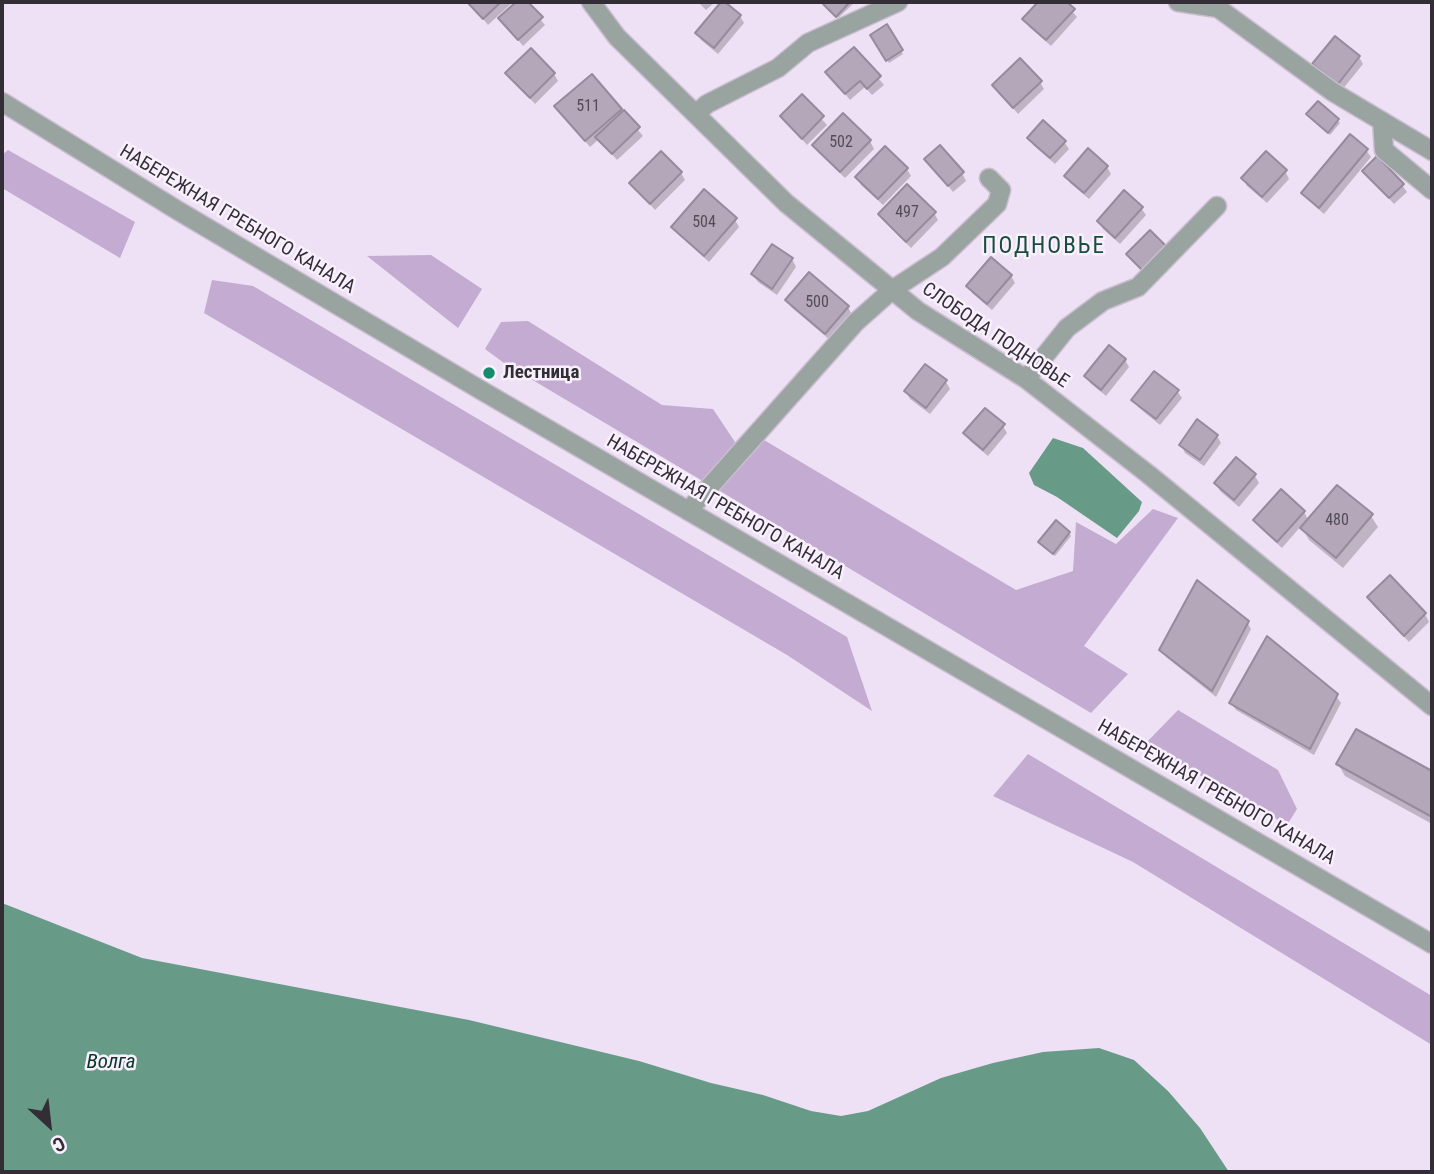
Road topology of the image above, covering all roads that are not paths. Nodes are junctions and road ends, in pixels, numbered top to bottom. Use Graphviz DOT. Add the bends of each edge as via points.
graph roads {
  1 [pos="591,2"];
  2 [pos="898,2"];
  3 [pos="1178,2"];
  4 [pos="2,102"];
  5 [pos="696,114"];
  6 [pos="1382,121"];
  7 [pos="1432,151"];
  8 [pos="989,178"];
  9 [pos="1432,190"];
  10 [pos="1217,206"];
  11 [pos="892,290"];
  12 [pos="1026,379"];
  13 [pos="688,511"];
  14 [pos="1432,706"];
  15 [pos="1432,944"];
  1 -- 5 [label="street, СЛОБОДА ПОДНОВЬЕ" via="617,37"];
  2 -- 5 [label="street" via="808,43 778,68 706,104"];
  3 -- 6 [label="street" via="1218,8 1333,92"];
  4 -- 13 [label="street, НАБЕРЕЖНАЯ ГРЕБНОГО КАНАЛА"];
  5 -- 11 [label="street, СЛОБОДА ПОДНОВЬЕ" via="786,203"];
  6 -- 7 [label="street"];
  6 -- 9 [label="street" via="1384,150"];
  8 -- 11 [label="street" via="1001,190 997,204 942,257"];
  10 -- 12 [label="street" via="1138,288 1103,300 1068,328"];
  11 -- 12 [label="street, СЛОБОДА ПОДНОВЬЕ"];
  11 -- 13 [label="street" via="856,322"];
  12 -- 14 [label="street, СЛОБОДА ПОДНОВЬЕ"];
  13 -- 15 [label="street, НАБЕРЕЖНАЯ ГРЕБНОГО КАНАЛА"];
}
